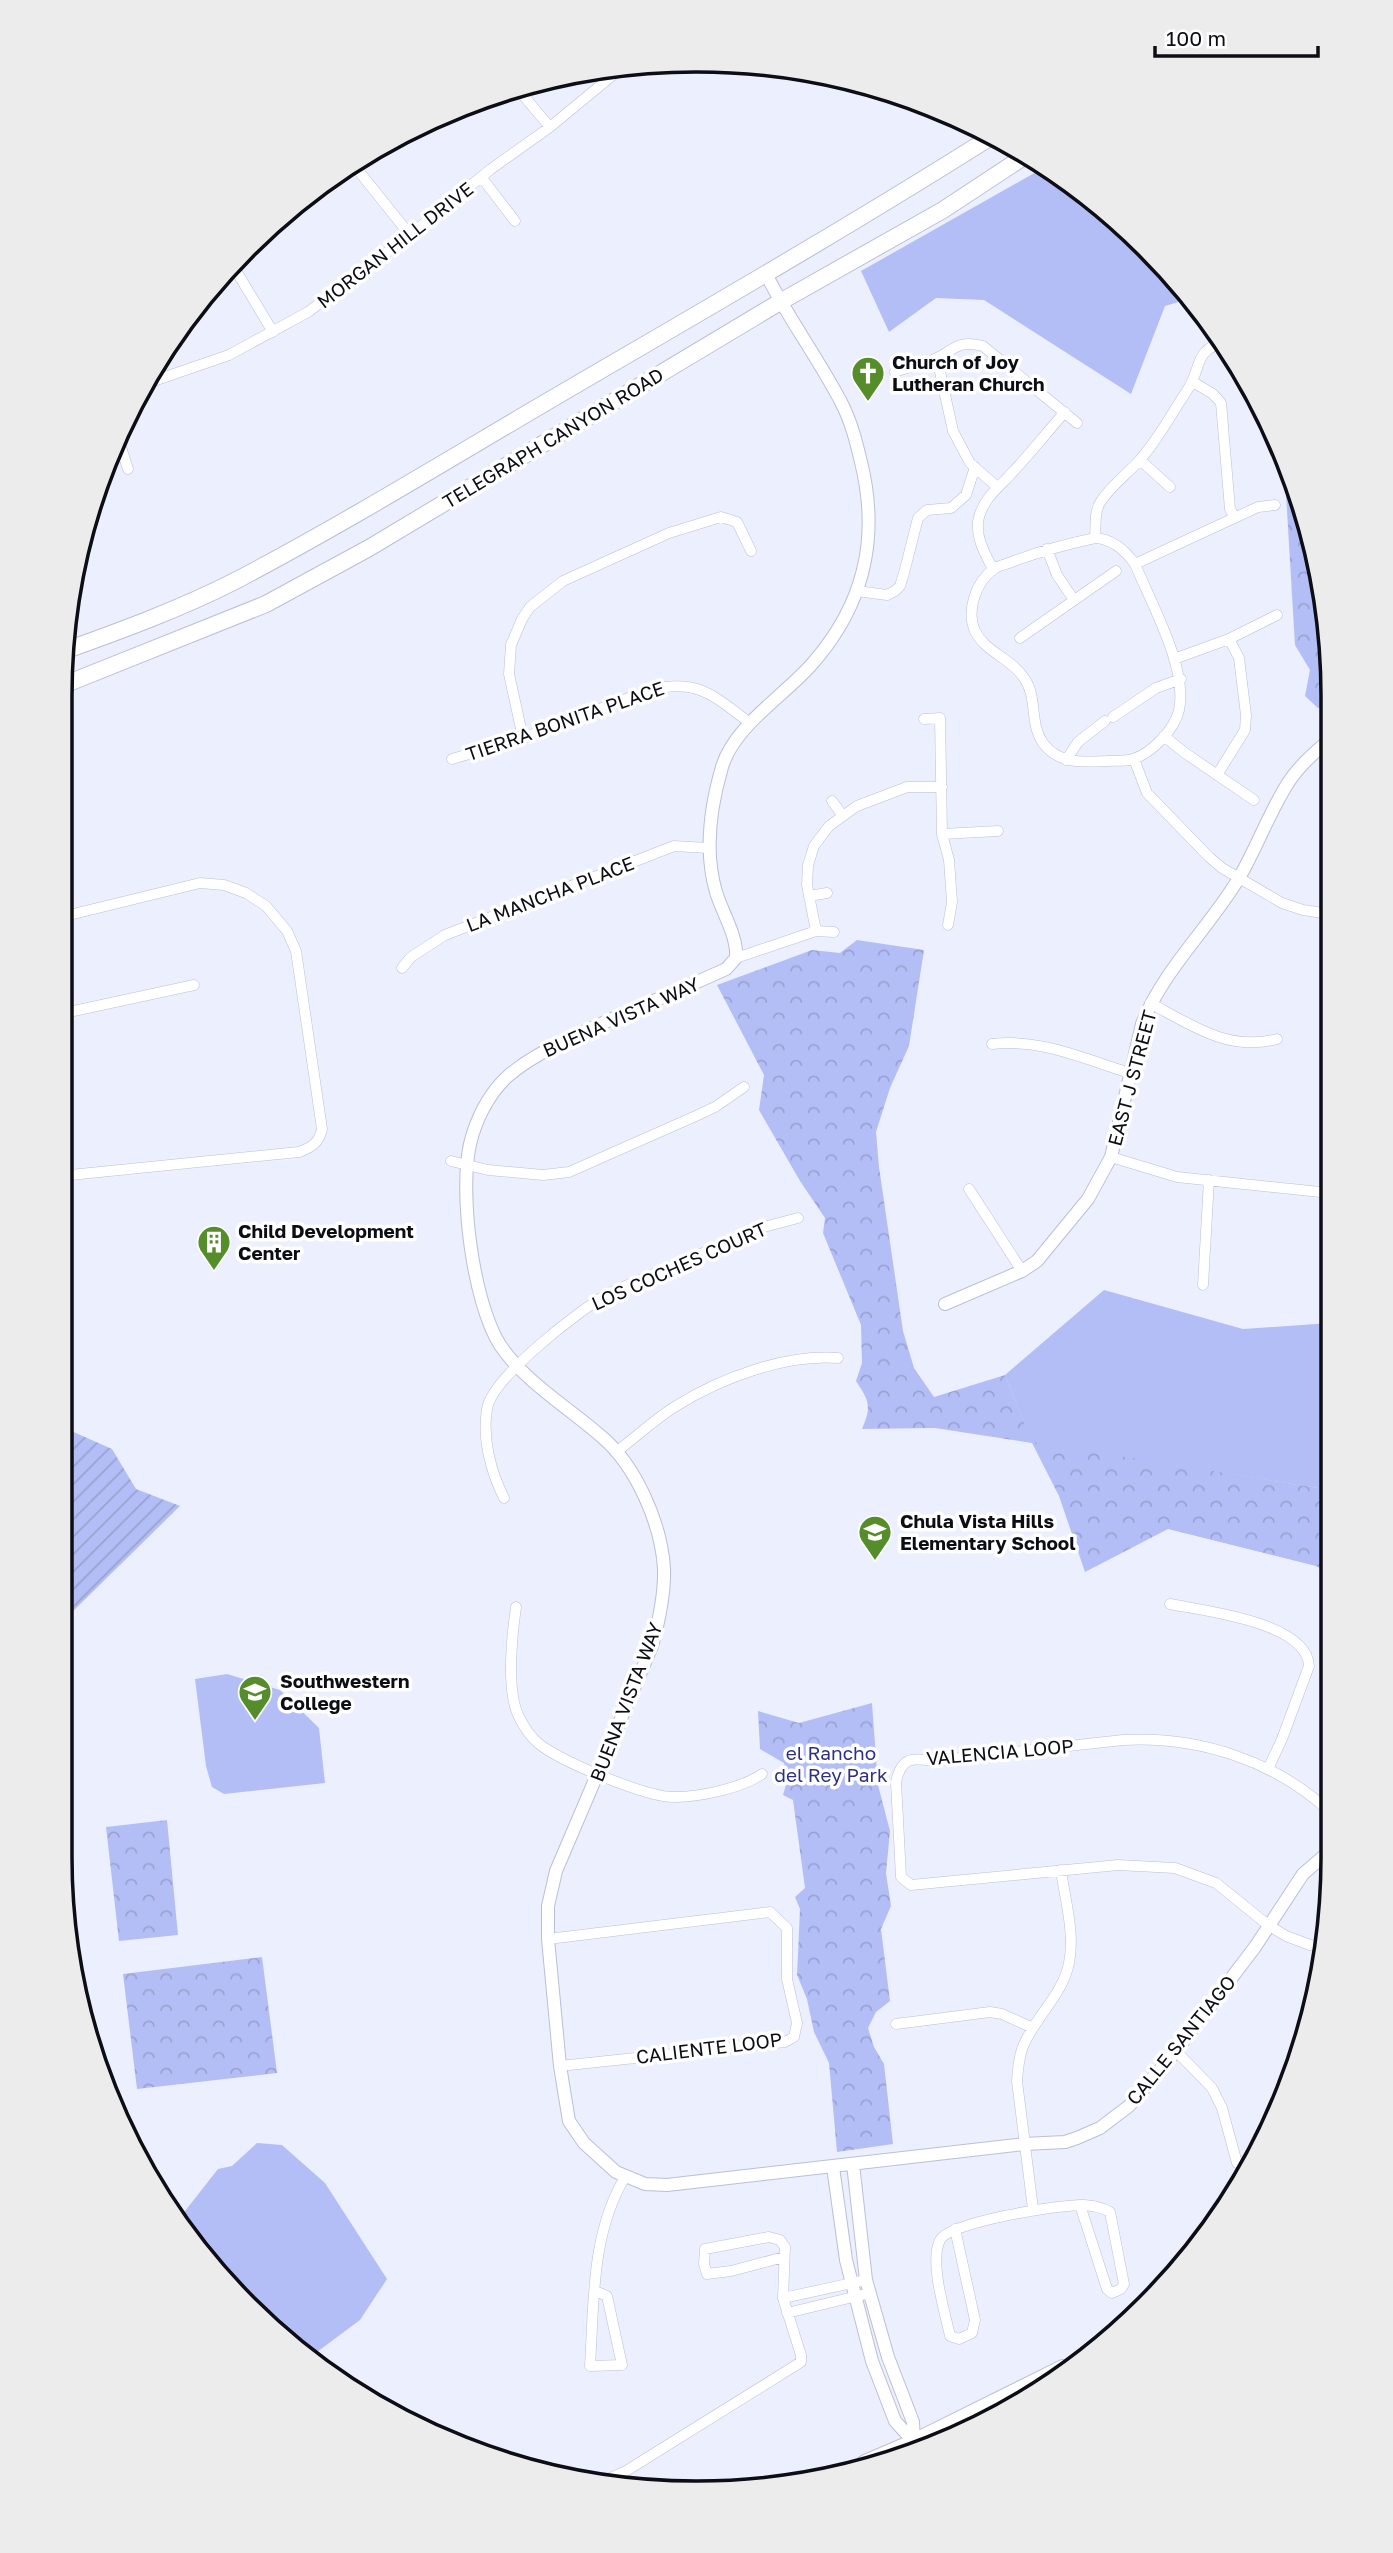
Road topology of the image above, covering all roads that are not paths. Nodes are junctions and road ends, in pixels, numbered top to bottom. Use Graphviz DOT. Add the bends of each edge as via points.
graph roads {
  1 [pos="609,78"];
  2 [pos="524,96"];
  3 [pos="550,127"];
  4 [pos="984,142"];
  5 [pos="1018,161"];
  6 [pos="359,171"];
  7 [pos="482,178"];
  8 [pos="516,221"];
  9 [pos="410,235"];
  10 [pos="238,274"];
  11 [pos="766,274"];
  12 [pos="780,302"];
  13 [pos="273,332"];
  14 [pos="1213,345"];
  15 [pos="937,358"];
  16 [pos="895,372"];
  17 [pos="158,380"];
  18 [pos="1193,382"];
  19 [pos="1065,412"];
  20 [pos="1077,422"];
  21 [pos="122,450"];
  22 [pos="1140,460"];
  23 [pos="975,467"];
  24 [pos="128,469"];
  25 [pos="996,486"];
  26 [pos="1170,487"];
  27 [pos="1275,505"];
  28 [pos="1235,518"];
  29 [pos="1096,538"];
  30 [pos="1047,549"];
  31 [pos="751,551"];
  32 [pos="1135,564"];
  33 [pos="993,569"];
  34 [pos="1116,571"];
  35 [pos="857,592"];
  36 [pos="1074,600"];
  37 [pos="1277,615"];
  38 [pos="1020,638"];
  39 [pos="1228,639"];
  40 [pos="74,648"];
  41 [pos="1174,659"];
  42 [pos="1181,680"];
  43 [pos="72,681"];
  44 [pos="924,719"];
  45 [pos="750,723"];
  46 [pos="1164,736"];
  47 [pos="523,738"];
  48 [pos="1321,747"];
  49 [pos="452,759"];
  50 [pos="1134,759"];
  51 [pos="1066,760"];
  52 [pos="1217,775"];
  53 [pos="942,787"];
  54 [pos="1254,800"];
  55 [pos="832,801"];
  56 [pos="843,816"];
  57 [pos="998,831"];
  58 [pos="943,834"];
  59 [pos="708,848"];
  60 [pos="1238,879"];
  61 [pos="827,893"];
  62 [pos="809,896"];
  63 [pos="1321,913"];
  64 [pos="72,915"];
  65 [pos="948,925"];
  66 [pos="816,931"];
  67 [pos="834,932"];
  68 [pos="736,958"];
  69 [pos="402,968"];
  70 [pos="194,985"];
  71 [pos="1150,1003"];
  72 [pos="72,1013"];
  73 [pos="1277,1039"];
  74 [pos="992,1044"];
  75 [pos="1129,1073"];
  76 [pos="744,1087"];
  77 [pos="1111,1157"];
  78 [pos="451,1161"];
  79 [pos="467,1165"];
  80 [pos="72,1175"];
  81 [pos="1209,1180"];
  82 [pos="969,1189"];
  83 [pos="1321,1192"];
  84 [pos="798,1218"];
  85 [pos="1022,1271"];
  86 [pos="1203,1285"];
  87 [pos="945,1304"];
  88 [pos="838,1358"];
  89 [pos="518,1366"];
  90 [pos="616,1452"];
  91 [pos="504,1498"];
  92 [pos="1170,1604"];
  93 [pos="516,1607"];
  94 [pos="1268,1769"];
  95 [pos="599,1773"];
  96 [pos="762,1774"];
  97 [pos="1321,1805"];
  98 [pos="1321,1859"];
  99 [pos="1060,1870"];
  100 [pos="1268,1925"];
  101 [pos="548,1939"];
  102 [pos="1315,1946"];
  103 [pos="896,2024"];
  104 [pos="1033,2028"];
  105 [pos="1176,2051"];
  106 [pos="560,2066"];
  107 [pos="1024,2144"];
  108 [pos="853,2164"];
  109 [pos="1240,2164"];
  110 [pos="833,2167"];
  111 [pos="625,2177"];
  112 [pos="1080,2205"];
  113 [pos="1033,2209"];
  114 [pos="955,2229"];
  115 [pos="784,2257"];
  116 [pos="866,2280"];
  117 [pos="851,2283"];
  118 [pos="595,2291"];
  119 [pos="870,2293"];
  120 [pos="855,2297"];
  121 [pos="783,2298"];
  122 [pos="788,2313"];
  123 [pos="1023,2389"];
  124 [pos="956,2425"];
  125 [pos="915,2441"];
  126 [pos="913,2442"];
  127 [pos="615,2476"];
  1 -- 3 [label="street, MORGAN HILL DRIVE"];
  2 -- 3 [label="street"];
  3 -- 7 [label="street, MORGAN HILL DRIVE"];
  4 -- 11 [label="main road, TELEGRAPH CANYON ROAD"];
  5 -- 12 [label="main road, TELEGRAPH CANYON ROAD" via="943,210"];
  6 -- 9 [label="street"];
  7 -- 8 [label="street"];
  7 -- 9 [label="street, MORGAN HILL DRIVE"];
  9 -- 13 [label="street, MORGAN HILL DRIVE" via="319,304"];
  10 -- 13 [label="street"];
  11 -- 12 [label="street"];
  11 -- 40 [label="main road, TELEGRAPH CANYON ROAD" via="233,582"];
  12 -- 35 [label="street" via="853,428 866,481 870,531"];
  12 -- 43 [label="main road, TELEGRAPH CANYON ROAD" via="369,548 266,604"];
  13 -- 17 [label="street, MORGAN HILL DRIVE" via="229,355"];
  14 -- 18 [label="street" via="1199,358"];
  15 -- 16 [label="street"];
  15 -- 19 [label="street" via="951,347 983,346"];
  15 -- 23 [label="street" via="953,431"];
  18 -- 22 [label="street"];
  18 -- 28 [label="street" via="1221,403 1230,509"];
  19 -- 20 [label="street"];
  19 -- 25 [label="street"];
  21 -- 24 [label="street"];
  22 -- 26 [label="street"];
  22 -- 29 [label="street" via="1100,501"];
  23 -- 25 [label="street"];
  23 -- 35 [label="street" via="967,495 951,508 926,510 918,518 895,592"];
  25 -- 33 [label="street" via="977,527"];
  27 -- 28 [label="street"];
  28 -- 32 [label="street"];
  29 -- 30 [label="street"];
  29 -- 32 [label="street" via="1105,538 1125,551"];
  30 -- 33 [label="street"];
  30 -- 36 [label="street"];
  31 -- 47 [label="street" via="737,522 721,517 669,533 563,581 530,607 511,645 509,674"];
  32 -- 41 [label="street"];
  33 -- 51 [label="street" via="972,603 974,629 985,645 1016,666 1028,683 1034,722 1044,744"];
  34 -- 36 [label="street"];
  35 -- 45 [label="street" via="841,625 812,664"];
  36 -- 38 [label="street"];
  37 -- 39 [label="street"];
  39 -- 41 [label="street"];
  39 -- 52 [label="street" via="1239,658 1245,730"];
  41 -- 42 [label="street"];
  42 -- 46 [label="street" via="1179,710"];
  42 -- 51 [label="street" via="1156,688 1109,719 1078,742"];
  44 -- 53 [label="street" via="940,718"];
  45 -- 47 [label="street, TIERRA BONITA PLACE" via="710,692 670,685"];
  45 -- 59 [label="street" via="722,764"];
  46 -- 50 [label="street"];
  46 -- 52 [label="street"];
  47 -- 49 [label="street, TIERRA BONITA PLACE"];
  48 -- 60 [label="street, EAST J STREET" via="1288,783"];
  50 -- 51 [label="street"];
  50 -- 60 [label="street" via="1147,793 1209,857"];
  52 -- 54 [label="street"];
  53 -- 56 [label="street" via="907,787"];
  53 -- 58 [label="street"];
  55 -- 56 [label="street"];
  56 -- 62 [label="street" via="814,846 808,865"];
  57 -- 58 [label="street"];
  58 -- 65 [label="street" via="952,902"];
  59 -- 68 [label="street"];
  59 -- 69 [label="street, LA MANCHA PLACE" via="674,846 447,934"];
  60 -- 63 [label="street" via="1282,903"];
  60 -- 71 [label="street, EAST J STREET"];
  61 -- 62 [label="street"];
  62 -- 66 [label="street"];
  64 -- 80 [label="street" via="200,883 235,888 274,913 296,951 322,1129 313,1146 299,1152"];
  66 -- 67 [label="street"];
  66 -- 68 [label="street"];
  68 -- 79 [label="street, BUENA VISTA WAY" via="726,969 543,1051 520,1067 499,1086 481,1113"];
  70 -- 72 [label="street"];
  71 -- 73 [label="street" via="1216,1038 1262,1043"];
  71 -- 75 [label="street, EAST J STREET"];
  74 -- 75 [label="street" via="1040,1045"];
  75 -- 77 [label="street, EAST J STREET"];
  76 -- 79 [label="street" via="707,1111 569,1172 538,1174"];
  77 -- 81 [label="street" via="1160,1174"];
  77 -- 85 [label="street, EAST J STREET" via="1088,1199 1061,1234"];
  78 -- 79 [label="street"];
  79 -- 89 [label="street, BUENA VISTA WAY" via="468,1214 483,1308 501,1346"];
  81 -- 83 [label="street"];
  81 -- 86 [label="street"];
  82 -- 85 [label="street"];
  84 -- 89 [label="street, LOS COCHES COURT" via="764,1227 609,1293 567,1322"];
  85 -- 87 [label="street, EAST J STREET"];
  88 -- 90 [label="street" via="772,1364 713,1387 677,1405"];
  89 -- 90 [label="street, BUENA VISTA WAY"];
  89 -- 91 [label="street, LOS COCHES COURT" via="492,1393 487,1408 489,1460"];
  90 -- 95 [label="street, BUENA VISTA WAY" via="651,1515 664,1569 661,1614 652,1646"];
  92 -- 94 [label="street" via="1254,1621 1299,1644 1308,1657 1309,1666"];
  93 -- 95 [label="street" via="511,1668 519,1719 537,1742 557,1756"];
  94 -- 97 [label="street, VALENCIA LOOP"];
  94 -- 99 [label="street, VALENCIA LOOP" via="1196,1745 1127,1740 932,1761 916,1758 899,1770 901,1877 911,1885"];
  95 -- 96 [label="street" via="644,1792 675,1797 735,1787"];
  95 -- 101 [label="street, BUENA VISTA WAY" via="556,1871 548,1906"];
  98 -- 100 [label="street, CALLE SANTIAGO" via="1303,1874"];
  99 -- 100 [label="street, VALENCIA LOOP" via="1132,1865 1183,1870 1227,1890"];
  99 -- 104 [label="street" via="1071,1940 1069,1963 1061,1986"];
  100 -- 102 [label="street, VALENCIA LOOP"];
  100 -- 105 [label="street, CALLE SANTIAGO"];
  101 -- 106 [label="street, BUENA VISTA WAY"];
  101 -- 106 [label="street, CALIENTE LOOP" via="770,1912 787,1928 787,1979 797,2023 794,2037 785,2042"];
  103 -- 104 [label="street" via="990,2012"];
  104 -- 107 [label="street" via="1023,2045 1017,2081"];
  105 -- 107 [label="street, CALLE SANTIAGO" via="1129,2106 1100,2128 1065,2142"];
  105 -- 109 [label="street" via="1212,2088"];
  106 -- 111 [label="street, BUENA VISTA WAY" via="569,2121 601,2161"];
  107 -- 108 [label="street, CALLE SANTIAGO"];
  107 -- 113 [label="street"];
  108 -- 110 [label="street, BUENA VISTA WAY"];
  108 -- 116 [label="street"];
  110 -- 111 [label="street, BUENA VISTA WAY" via="667,2185"];
  110 -- 117 [label="street"];
  111 -- 118 [label="street" via="604,2225"];
  112 -- 112 [label="street" via="1107,2289 1117,2292 1124,2284 1110,2212"];
  112 -- 113 [label="street"];
  113 -- 114 [label="street"];
  114 -- 114 [label="street" via="942,2236 937,2272 950,2336 960,2339 974,2330 975,2320"];
  115 -- 115 [label="street" via="780,2240 769,2237 705,2249 704,2264 707,2274"];
  115 -- 121 [label="street"];
  116 -- 117 [label="street"];
  116 -- 119 [label="street"];
  117 -- 120 [label="street"];
  117 -- 121 [label="street"];
  118 -- 118 [label="street" via="607,2296 622,2365 590,2366"];
  119 -- 120 [label="street"];
  119 -- 125 [label="street"];
  120 -- 122 [label="street"];
  120 -- 126 [label="street" via="895,2421"];
  121 -- 122 [label="street"];
  122 -- 127 [label="street" via="801,2355 795,2368"];
  123 -- 124 [label="main road"];
}
